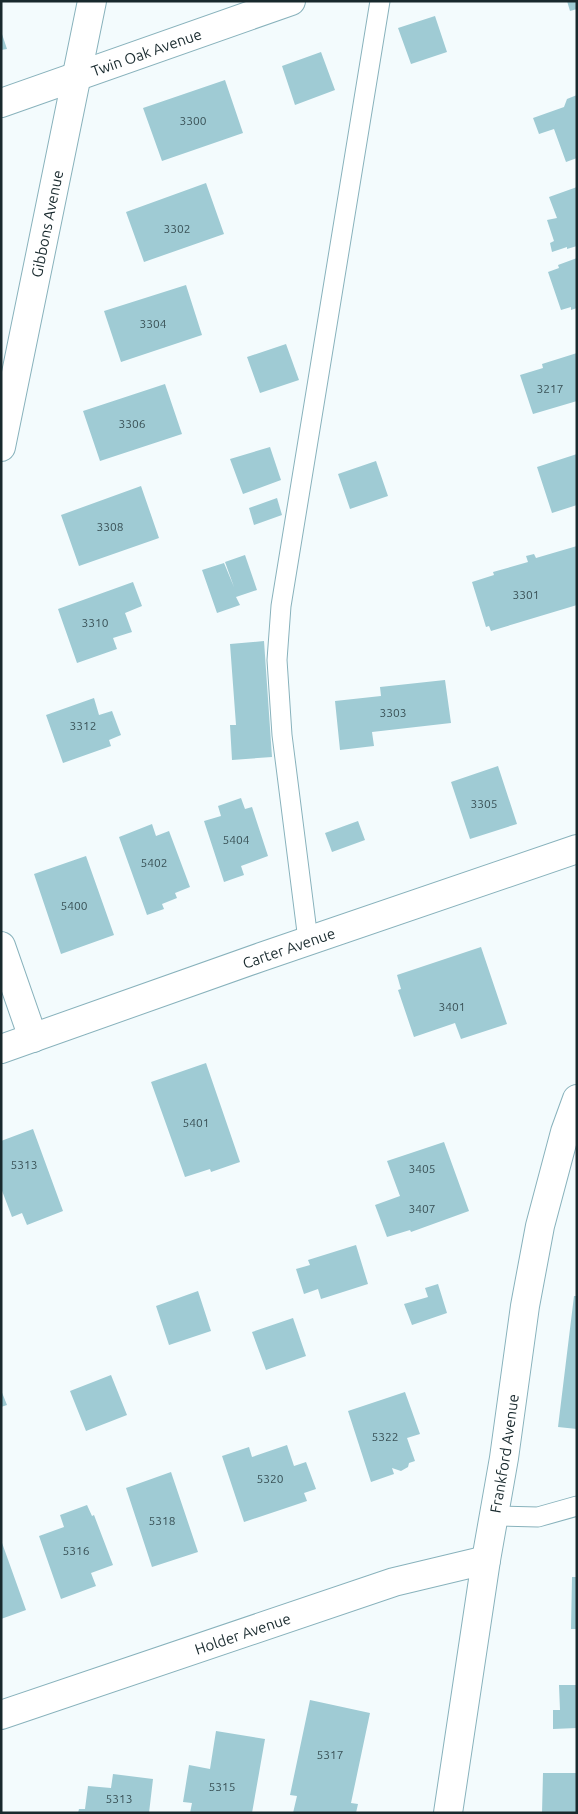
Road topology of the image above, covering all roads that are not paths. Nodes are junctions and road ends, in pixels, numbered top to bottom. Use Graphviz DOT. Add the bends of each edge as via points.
graph roads {
  1 [pos="92,1"];
  2 [pos="292,1"];
  3 [pos="380,1"];
  4 [pos="76,78"];
  5 [pos="1,103"];
  6 [pos="1,448"];
  7 [pos="577,849"];
  8 [pos="308,940"];
  9 [pos="1,946"];
  10 [pos="33,1038"];
  11 [pos="1,1049"];
  12 [pos="577,1099"];
  13 [pos="577,1506"];
  14 [pos="495,1516"];
  15 [pos="486,1560"];
  16 [pos="1,1715"];
  17 [pos="448,1813"];
  1 -- 4 [label="street, Gibbons Avenue"];
  2 -- 4 [label="street, Twin Oak Avenue"];
  3 -- 8 [label="lane" via="281,606 277,660 282,735"];
  4 -- 5 [label="street, Twin Oak Avenue"];
  4 -- 6 [label="street, Gibbons Avenue"];
  7 -- 8 [label="street, Carter Avenue"];
  8 -- 10 [label="street, Carter Avenue"];
  9 -- 10 [label="street"];
  10 -- 11 [label="street, Carter Avenue"];
  12 -- 14 [label="street, Frankford Avenue" via="540,1226"];
  13 -- 14 [label="lane" via="538,1517"];
  14 -- 15 [label="street, Frankford Avenue"];
  15 -- 16 [label="street, Holder Avenue" via="394,1582"];
  15 -- 17 [label="street, Frankford Avenue"];
}
